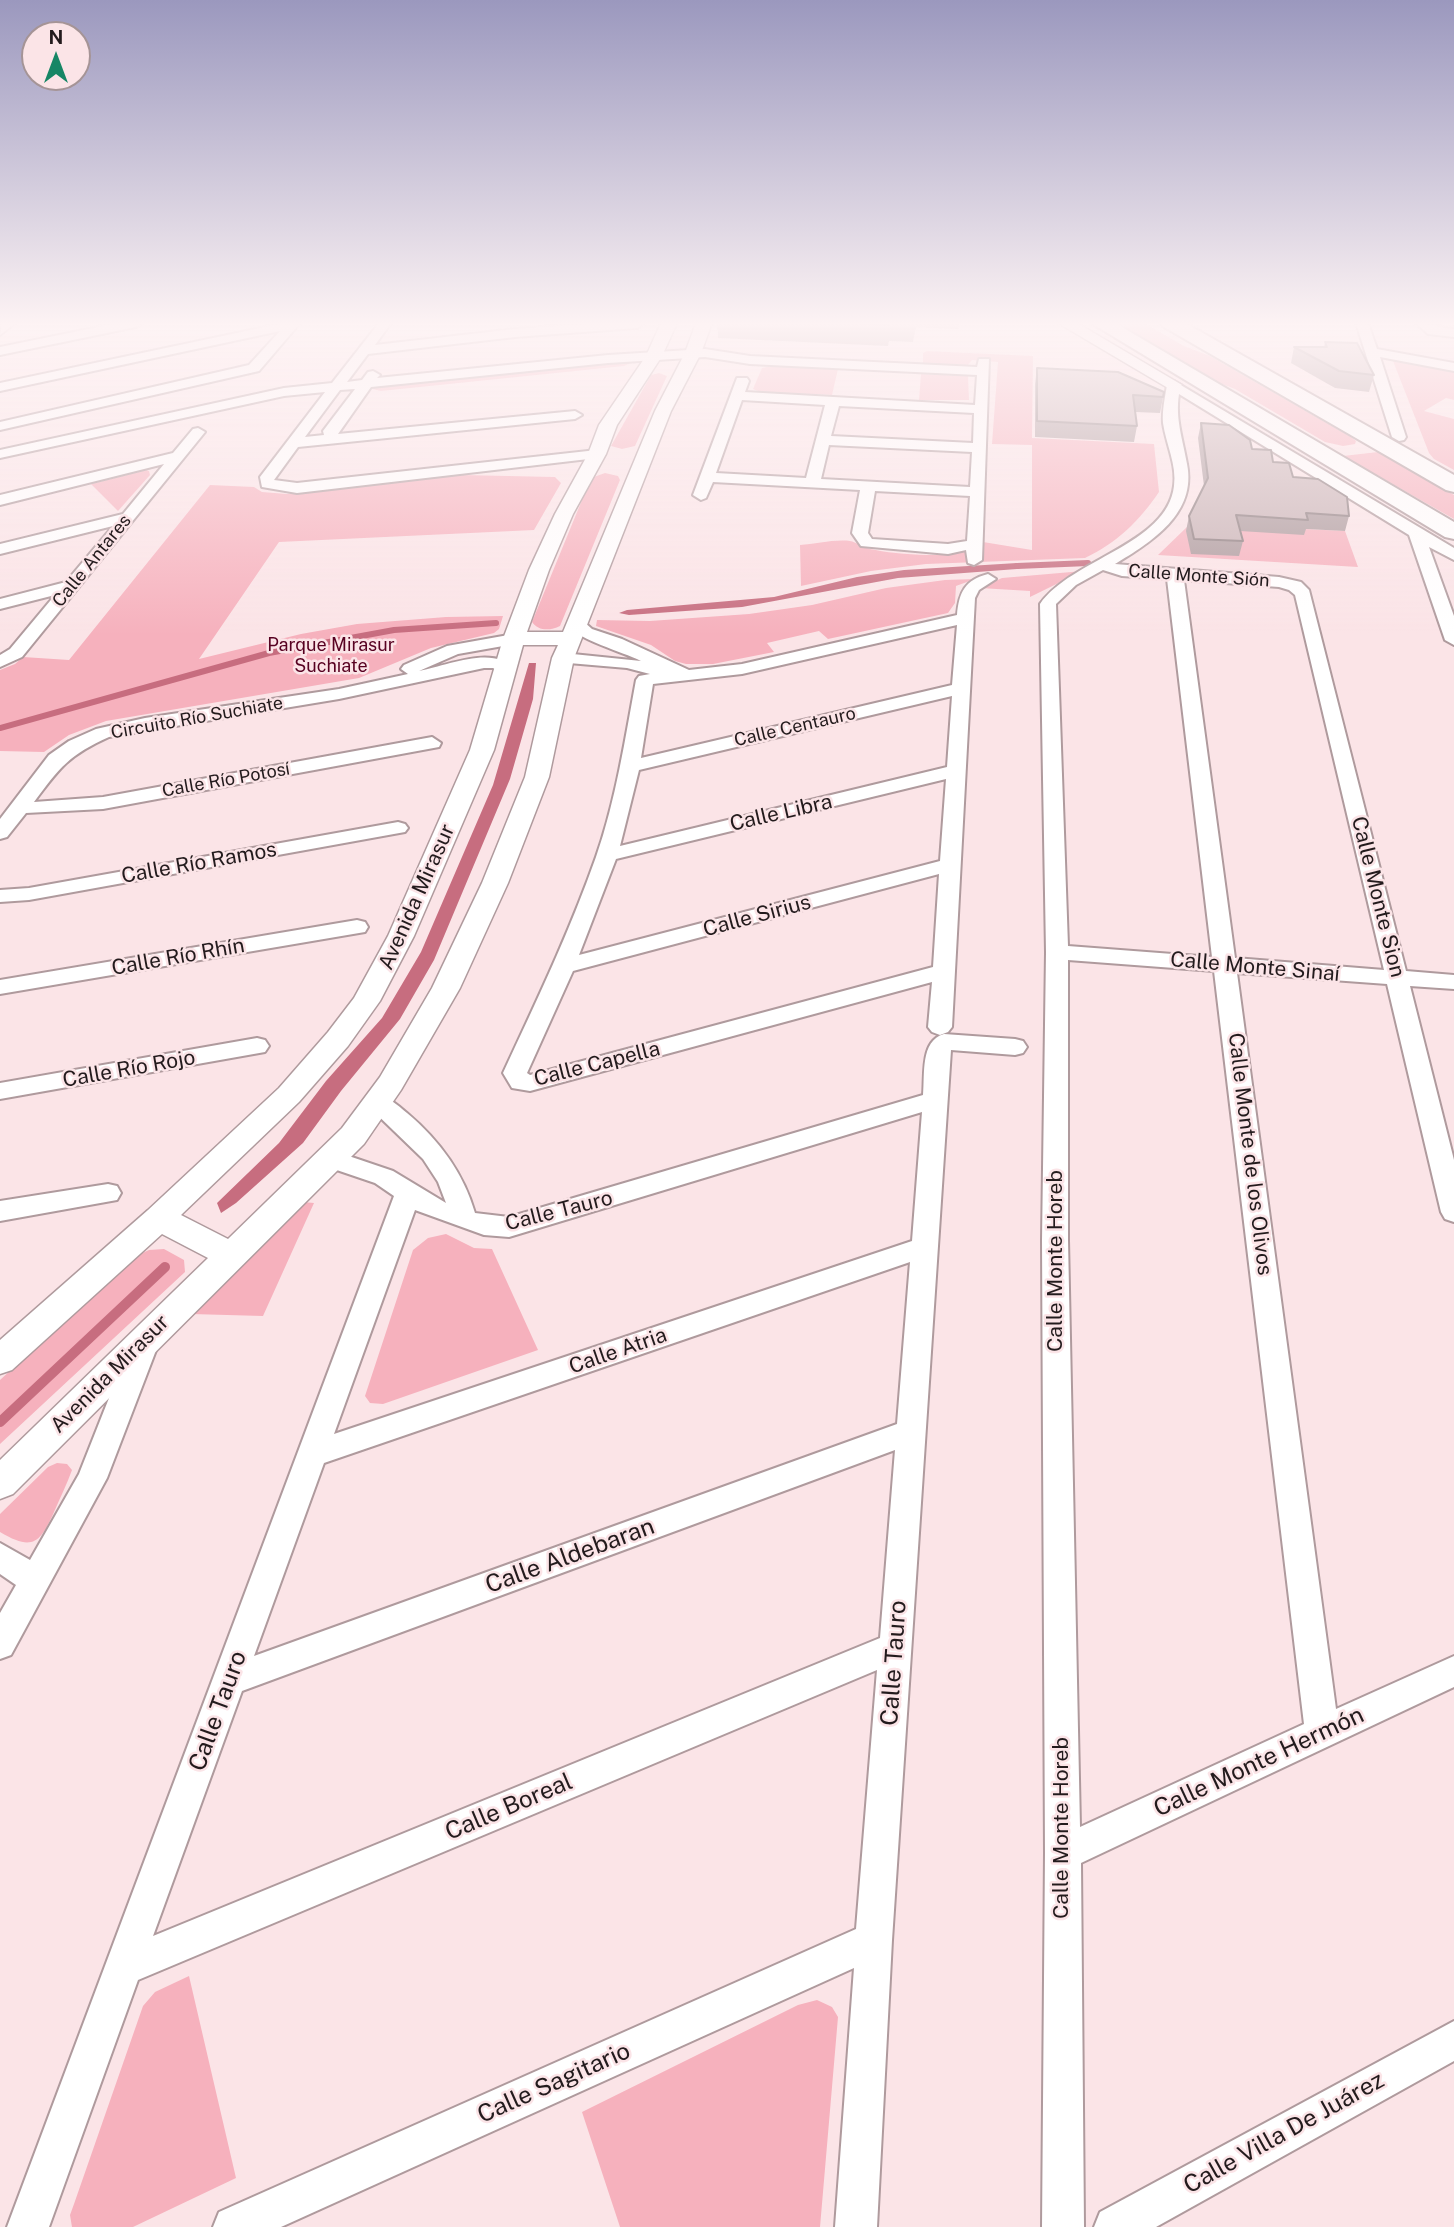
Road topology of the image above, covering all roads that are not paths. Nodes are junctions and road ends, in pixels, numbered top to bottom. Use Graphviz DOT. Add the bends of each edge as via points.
graph roads {
  1 [pos="144,427"];
  2 [pos="304,427"];
  3 [pos="333,427"];
  4 [pos="461,427"];
  5 [pos="607,427"];
  6 [pos="657,427"];
  7 [pos="726,427"];
  8 [pos="827,427"];
  9 [pos="980,427"];
  10 [pos="1172,427"];
  11 [pos="1252,427"];
  12 [pos="1271,427"];
  13 [pos="1365,427"];
  14 [pos="1368,427"];
  15 [pos="1388,427"];
  16 [pos="198,432"];
  17 [pos="345,439"];
  18 [pos="824,440"];
  19 [pos="1391,441"];
  20 [pos="292,443"];
  21 [pos="1303,443"];
  22 [pos="979,448"];
  23 [pos="0,454"];
  24 [pos="181,455"];
  25 [pos="593,461"];
  26 [pos="642,463"];
  27 [pos="0,468"];
  28 [pos="707,477"];
  29 [pos="812,483"];
  30 [pos="1454,485"];
  31 [pos="868,486"];
  32 [pos="977,492"];
  33 [pos="701,495"];
  34 [pos="0,500"];
  35 [pos="128,517"];
  36 [pos="1454,532"];
  37 [pos="1417,534"];
  38 [pos="0,549"];
  39 [pos="1454,555"];
  40 [pos="1103,565"];
  41 [pos="1175,576"];
  42 [pos="988,579"];
  43 [pos="73,585"];
  44 [pos="1295,586"];
  45 [pos="0,604"];
  46 [pos="966,618"];
  47 [pos="1454,640"];
  48 [pos="568,648"];
  49 [pos="503,657"];
  50 [pos="0,662"];
  51 [pos="664,676"];
  52 [pos="693,676"];
  53 [pos="393,682"];
  54 [pos="960,689"];
  55 [pos="432,743"];
  56 [pos="630,766"];
  57 [pos="956,771"];
  58 [pos="19,806"];
  59 [pos="398,828"];
  60 [pos="0,833"];
  61 [pos="607,855"];
  62 [pos="950,865"];
  63 [pos="0,896"];
  64 [pos="357,927"];
  65 [pos="1057,952"];
  66 [pos="1226,965"];
  67 [pos="564,966"];
  68 [pos="944,971"];
  69 [pos="1398,979"];
  70 [pos="1454,982"];
  71 [pos="0,987"];
  72 [pos="940,1027"];
  73 [pos="257,1046"];
  74 [pos="1015,1047"];
  75 [pos="0,1091"];
  76 [pos="934,1100"];
  77 [pos="373,1110"];
  78 [pos="331,1159"];
  79 [pos="108,1193"];
  80 [pos="408,1194"];
  81 [pos="0,1211"];
  82 [pos="1454,1212"];
  83 [pos="159,1218"];
  84 [pos="464,1219"];
  85 [pos="924,1247"];
  86 [pos="230,1255"];
  87 [pos="148,1336"];
  88 [pos="0,1360"];
  89 [pos="910,1432"];
  90 [pos="313,1454"];
  91 [pos="0,1483"];
  92 [pos="0,1557"];
  93 [pos="35,1580"];
  94 [pos="0,1644"];
  95 [pos="895,1647"];
  96 [pos="1454,1671"];
  97 [pos="230,1680"];
  98 [pos="1322,1732"];
  99 [pos="1063,1853"];
  100 [pos="874,1940"];
  101 [pos="124,1967"];
  102 [pos="1454,2040"];
  103 [pos="28,2227"];
  104 [pos="234,2227"];
  105 [pos="856,2227"];
  106 [pos="1063,2227"];
  107 [pos="1115,2227"];
  1 -- 23 [label="street"];
  1 -- 27 [label="street"];
  2 -- 20 [label="street"];
  3 -- 17 [label="street" via="332,437"];
  4 -- 17 [label="street"];
  5 -- 25 [label="street, Avenida Mirasur"];
  6 -- 26 [label="street"];
  7 -- 28 [label="street"];
  8 -- 18 [label="street"];
  9 -- 22 [label="street"];
  10 -- 40 [label="street, Calle Monte Horeb" via="1182,488 1175,506 1136,546"];
  11 -- 37 [label="street"];
  12 -- 21 [label="main road"];
  13 -- 19 [label="main road"];
  14 -- 19 [label="main road"];
  15 -- 19 [label="street"];
  16 -- 24 [label="street, Calle Antares"];
  17 -- 20 [label="street"];
  18 -- 22 [label="street"];
  18 -- 29 [label="street"];
  19 -- 21 [label="main road" via="1339,452"];
  19 -- 30 [label="main road"];
  20 -- 25 [label="street" via="267,477 269,486 298,488 482,468 532,472"];
  21 -- 36 [label="main road"];
  22 -- 32 [label="street"];
  24 -- 34 [label="street"];
  24 -- 35 [label="street, Calle Antares"];
  25 -- 26 [label="street"];
  25 -- 49 [label="street, Avenida Mirasur" via="564,514"];
  26 -- 48 [label="street, Avenida Mirasur"];
  28 -- 29 [label="street"];
  28 -- 33 [label="street"];
  29 -- 31 [label="street"];
  31 -- 32 [label="street"];
  31 -- 32 [label="street" via="860,533 867,543 974,552"];
  35 -- 38 [label="street"];
  35 -- 43 [label="street, Calle Antares"];
  37 -- 39 [label="street"];
  37 -- 47 [label="street"];
  40 -- 41 [label="street, Calle Monte Sión"];
  40 -- 65 [label="street, Calle Monte Horeb" via="1058,590 1048,604"];
  41 -- 44 [label="street, Calle Monte Sión"];
  41 -- 66 [label="street, Calle Monte de los Olivos"];
  42 -- 46 [label="street" via="970,589"];
  43 -- 45 [label="street"];
  43 -- 50 [label="street, Calle Antares" via="16,653"];
  44 -- 69 [label="street, Calle Monte Sion" via="1303,594"];
  46 -- 52 [label="street"];
  46 -- 54 [label="street"];
  48 -- 49 [label="street"];
  48 -- 51 [label="street" via="574,665 602,661 639,664"];
  48 -- 52 [label="street" via="602,638"];
  48 -- 77 [label="street, Avenida Mirasur" via="537,776 495,883 446,988"];
  49 -- 53 [label="street, Circuito Río Suchiate"];
  49 -- 53 [label="street, Circuito Río Suchiate" via="441,654"];
  49 -- 83 [label="street, Avenida Mirasur" via="482,750 401,936 366,1001 289,1094"];
  51 -- 52 [label="street"];
  51 -- 56 [label="street, Calle Capella" via="643,683"];
  53 -- 58 [label="street, Circuito Río Suchiate" via="103,733 55,759"];
  54 -- 56 [label="street, Calle Centauro"];
  54 -- 57 [label="street"];
  55 -- 58 [label="street, Calle Río Potosí" via="103,803"];
  56 -- 61 [label="street, Calle Capella"];
  57 -- 61 [label="street, Calle Libra"];
  57 -- 62 [label="street"];
  58 -- 60 [label="street, Circuito Río Suchiate"];
  59 -- 63 [label="street, Calle Río Ramos"];
  61 -- 67 [label="street, Calle Capella"];
  62 -- 67 [label="street, Calle Sirius"];
  62 -- 68 [label="street"];
  64 -- 71 [label="street, Calle Río Rhín"];
  65 -- 66 [label="street, Calle Monte Sinaí"];
  65 -- 99 [label="street, Calle Monte Horeb" via="1055,1240"];
  66 -- 69 [label="street, Calle Monte Sinaí"];
  66 -- 98 [label="street, Calle Monte de los Olivos"];
  67 -- 68 [label="street, Calle Capella" via="515,1073 520,1082"];
  68 -- 72 [label="street"];
  69 -- 70 [label="street, Calle Monte Sinaí"];
  69 -- 82 [label="street, Calle Monte Sion"];
  73 -- 75 [label="street, Calle Río Rojo"];
  74 -- 76 [label="street, Calle Tauro" via="940,1044"];
  76 -- 84 [label="street, Calle Tauro" via="518,1226 500,1228"];
  76 -- 85 [label="street, Calle Tauro"];
  77 -- 78 [label="street, Avenida Mirasur"];
  77 -- 84 [label="street" via="408,1126 451,1178"];
  78 -- 80 [label="street, Calle Tauro" via="384,1177"];
  78 -- 86 [label="street, Avenida Mirasur"];
  79 -- 81 [label="street"];
  80 -- 84 [label="street, Calle Tauro"];
  80 -- 90 [label="street, Calle Tauro"];
  83 -- 86 [label="street"];
  83 -- 88 [label="street, Avenida Mirasur"];
  85 -- 89 [label="street, Calle Tauro"];
  85 -- 90 [label="street, Calle Atria"];
  86 -- 87 [label="street, Avenida Mirasur"];
  87 -- 91 [label="street, Avenida Mirasur"];
  87 -- 93 [label="street" via="92,1478"];
  89 -- 95 [label="street, Calle Tauro"];
  89 -- 97 [label="street, Calle Aldebaran"];
  90 -- 97 [label="street, Calle Tauro"];
  92 -- 93 [label="street"];
  93 -- 94 [label="street"];
  95 -- 100 [label="street, Calle Tauro"];
  95 -- 101 [label="street, Calle Boreal"];
  96 -- 98 [label="street, Calle Monte Hermón"];
  97 -- 101 [label="street, Calle Tauro"];
  98 -- 99 [label="street, Calle Monte Hermón"];
  99 -- 106 [label="street, Calle Monte Horeb"];
  100 -- 104 [label="street, Calle Sagitario"];
  100 -- 105 [label="street, Calle Tauro"];
  101 -- 103 [label="street, Calle Tauro"];
  102 -- 107 [label="street, Calle Villa De Juárez"];
}
